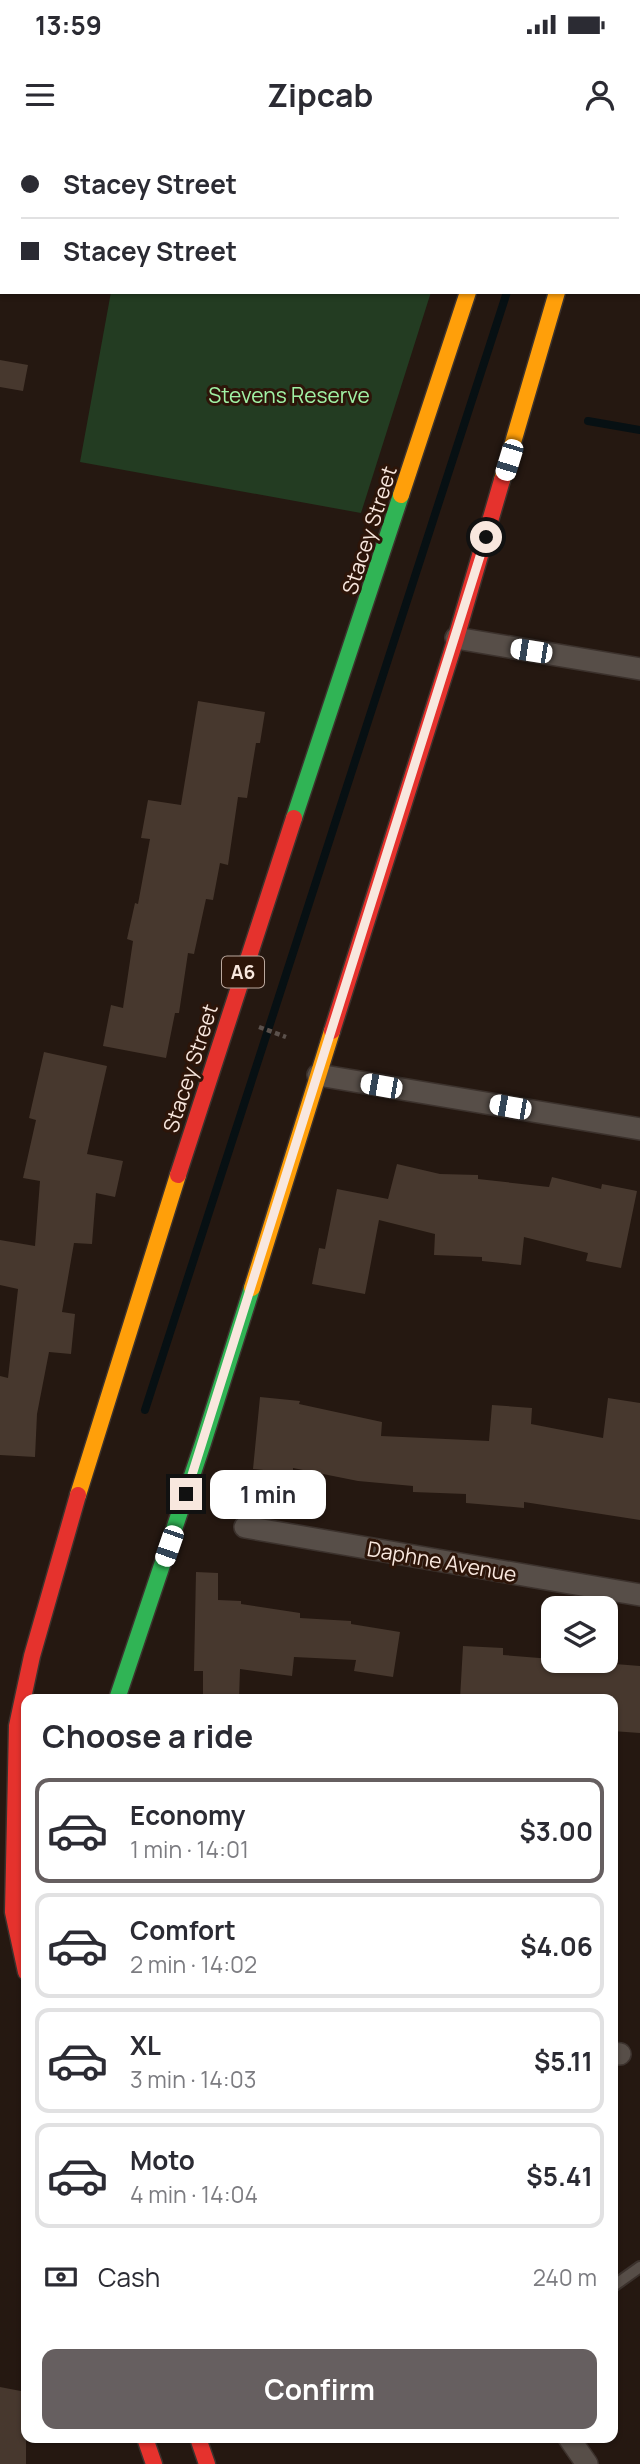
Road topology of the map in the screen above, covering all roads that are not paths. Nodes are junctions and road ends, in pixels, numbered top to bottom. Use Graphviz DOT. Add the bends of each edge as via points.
graph roads {
  1 [pos="467,294"];
  2 [pos="556,294"];
  3 [pos="456,638"];
  4 [pos="640,669"];
  5 [pos="318,1075"];
  6 [pos="640,1129"];
  7 [pos="244,1527"];
  8 [pos="640,1595"];
  9 [pos="32,1656"];
  10 [pos="6,1690"];
  11 [pos="24,1694"];
  12 [pos="119,1694"];
  13 [pos="21,1707"];
  14 [pos="14,1786"];
  15 [pos="21,1949"];
  16 [pos="640,2267"];
  17 [pos="618,2283"];
  18 [pos="147,2443"];
  19 [pos="200,2443"];
  20 [pos="572,2443"];
  21 [pos="154,2464"];
  22 [pos="207,2464"];
  23 [pos="587,2464"];
  1 -- 9 [label="highway, Stacey Street / A6" via="217,1051"];
  2 -- 3 [label="highway"];
  3 -- 4 [label="street"];
  3 -- 5 [label="highway"];
  5 -- 6 [label="street"];
  5 -- 12 [label="highway"];
  7 -- 8 [label="street, Daphne Avenue"];
  9 -- 10 [label="highway"];
  9 -- 11 [label="highway, Stacey Street / A6"];
  13 -- 14 [label="highway, Stacey Street / A6"];
  14 -- 15 [label="highway, A6" via="13,1912"];
  16 -- 17 [label="lane"];
  18 -- 21 [label="highway"];
  19 -- 22 [label="highway"];
  20 -- 23 [label="street"];
}
